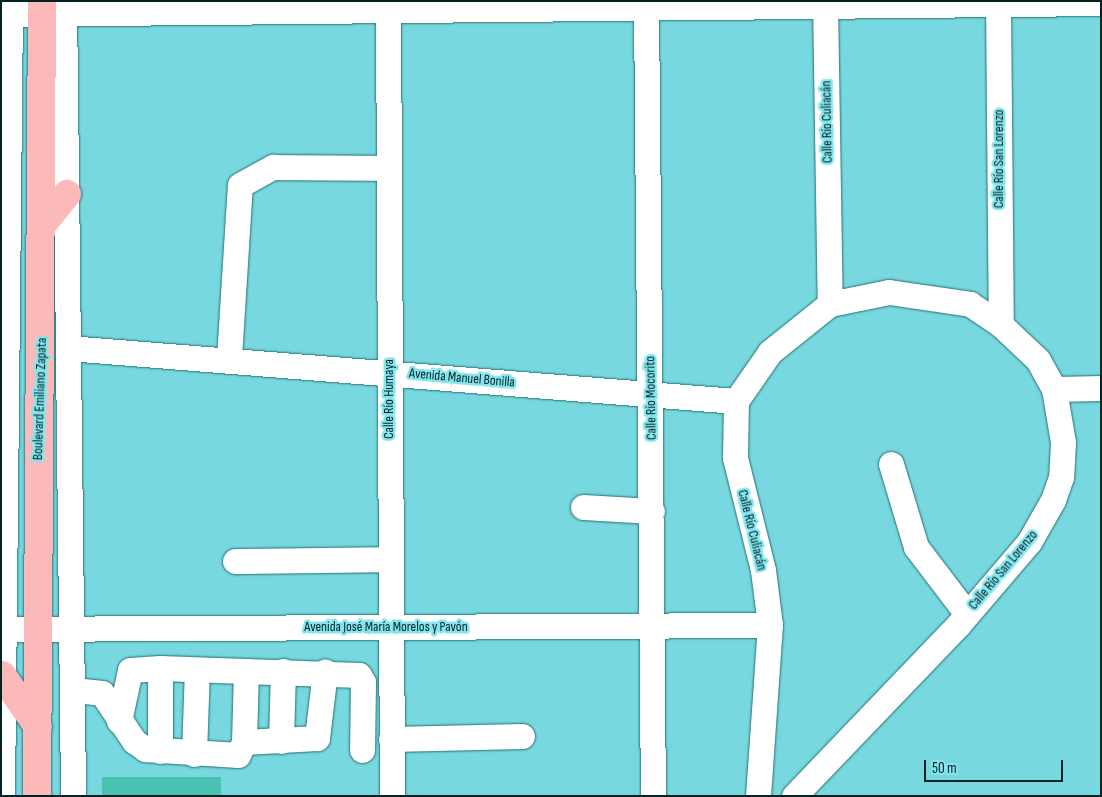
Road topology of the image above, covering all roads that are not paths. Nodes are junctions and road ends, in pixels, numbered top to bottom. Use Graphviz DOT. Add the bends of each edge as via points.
graph roads {
  1 [pos="998,1"];
  2 [pos="824,2"];
  3 [pos="1101,3"];
  4 [pos="646,4"];
  5 [pos="388,5"];
  6 [pos="53,7"];
  7 [pos="7,10"];
  8 [pos="389,168"];
  9 [pos="67,194"];
  10 [pos="42,225"];
  11 [pos="830,304"];
  12 [pos="1001,325"];
  13 [pos="68,348"];
  14 [pos="4,352"];
  15 [pos="229,358"];
  16 [pos="389,372"];
  17 [pos="1101,388"];
  18 [pos="1054,389"];
  19 [pos="651,393"];
  20 [pos="736,401"];
  21 [pos="891,464"];
  22 [pos="583,507"];
  23 [pos="652,511"];
  24 [pos="389,560"];
  25 [pos="235,561"];
  26 [pos="967,614"];
  27 [pos="770,625"];
  28 [pos="653,626"];
  29 [pos="389,627"];
  30 [pos="2,629"];
  31 [pos="37,629"];
  32 [pos="73,629"];
  33 [pos="160,668"];
  34 [pos="197,670"];
  35 [pos="246,671"];
  36 [pos="283,671"];
  37 [pos="325,671"];
  38 [pos="2,675"];
  39 [pos="74,690"];
  40 [pos="120,721"];
  41 [pos="38,727"];
  42 [pos="522,736"];
  43 [pos="391,739"];
  44 [pos="281,741"];
  45 [pos="244,742"];
  46 [pos="362,750"];
  47 [pos="160,751"];
  48 [pos="194,754"];
  49 [pos="2,796"];
  50 [pos="37,796"];
  51 [pos="73,796"];
  52 [pos="392,796"];
  53 [pos="653,796"];
  54 [pos="758,796"];
  55 [pos="794,796"];
  1 -- 2 [label="street"];
  1 -- 3 [label="street"];
  1 -- 12 [label="street, Calle Río San Lorenzo"];
  2 -- 4 [label="street"];
  2 -- 11 [label="street, Calle Río Culiacán"];
  4 -- 5 [label="street"];
  4 -- 19 [label="street, Calle Río Mocorito"];
  5 -- 6 [label="street"];
  5 -- 8 [label="street, Calle Río Humaya"];
  6 -- 7 [label="street"];
  6 -- 9 [label="street, Boulevard Emiliano Zapata"];
  6 -- 10 [label="main road, Boulevard Emiliano Zapata"];
  7 -- 14 [label="street"];
  8 -- 15 [label="street" via="272,167 240,185"];
  8 -- 16 [label="street, Calle Río Humaya"];
  9 -- 10 [label="main road"];
  9 -- 13 [label="street, Boulevard Emiliano Zapata"];
  10 -- 31 [label="main road, Boulevard Emiliano Zapata"];
  11 -- 12 [label="street" via="888,292 926,295 970,304"];
  11 -- 20 [label="street" via="770,352"];
  12 -- 18 [label="street, Calle Río San Lorenzo" via="1038,360"];
  13 -- 15 [label="street, Avenida Manuel Bonilla"];
  13 -- 32 [label="street, Boulevard Emiliano Zapata"];
  14 -- 30 [label="street"];
  15 -- 16 [label="street, Avenida Manuel Bonilla"];
  16 -- 19 [label="street, Avenida Manuel Bonilla"];
  16 -- 24 [label="street, Calle Río Humaya"];
  17 -- 18 [label="street"];
  18 -- 26 [label="street, Calle Río San Lorenzo" via="1063,450 1061,477 1053,500 1029,542"];
  19 -- 20 [label="street, Avenida Manuel Bonilla"];
  19 -- 23 [label="street, Calle Río Mocorito"];
  20 -- 27 [label="street, Calle Río Culiacán" via="735,458 762,570"];
  21 -- 26 [label="street" via="916,547"];
  22 -- 23 [label="street"];
  23 -- 28 [label="street, Calle Río Mocorito"];
  24 -- 25 [label="street"];
  24 -- 29 [label="street, Calle Río Humaya"];
  26 -- 55 [label="street, Calle Río San Lorenzo"];
  27 -- 28 [label="street, Avenida José María Morelos y Pavón"];
  27 -- 54 [label="street, Calle Río Culiacán"];
  28 -- 29 [label="street, Avenida José María Morelos y Pavón"];
  28 -- 53 [label="street, Calle Río Mocorito"];
  29 -- 32 [label="street, Avenida José María Morelos y Pavón"];
  29 -- 43 [label="street, Calle Río Humaya"];
  30 -- 31 [label="street, Avenida José María Morelos y Pavón"];
  30 -- 38 [label="street"];
  31 -- 32 [label="street, Avenida José María Morelos y Pavón"];
  31 -- 41 [label="main road, Boulevard Emiliano Zapata"];
  32 -- 39 [label="street, Boulevard Emiliano Zapata"];
  33 -- 34 [label="street"];
  33 -- 40 [label="street" via="130,670"];
  33 -- 47 [label="street"];
  34 -- 35 [label="street"];
  34 -- 48 [label="street"];
  35 -- 36 [label="street"];
  35 -- 45 [label="street"];
  36 -- 37 [label="street"];
  36 -- 44 [label="street"];
  37 -- 44 [label="street" via="321,733 311,740"];
  37 -- 46 [label="street" via="362,678"];
  38 -- 41 [label="main road"];
  38 -- 49 [label="street"];
  39 -- 40 [label="street" via="102,693"];
  39 -- 51 [label="street, Boulevard Emiliano Zapata"];
  40 -- 47 [label="street" via="139,746"];
  41 -- 50 [label="main road, Boulevard Emiliano Zapata"];
  42 -- 43 [label="street"];
  43 -- 52 [label="street, Calle Río Humaya"];
  44 -- 45 [label="street"];
  45 -- 48 [label="street" via="238,755"];
  47 -- 48 [label="street"];
}
